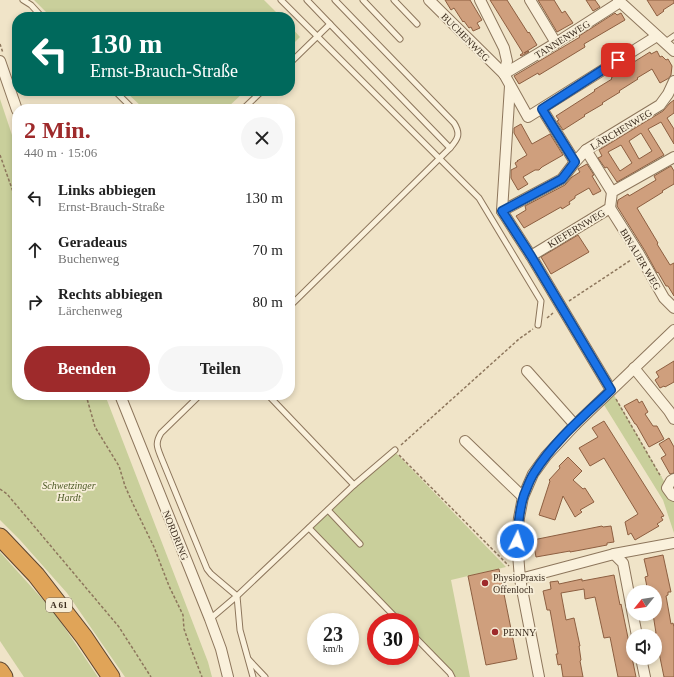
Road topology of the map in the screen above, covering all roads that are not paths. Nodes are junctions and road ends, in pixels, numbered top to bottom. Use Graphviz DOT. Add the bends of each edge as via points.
graph roads {
  1 [pos="23,0"];
  2 [pos="281,0"];
  3 [pos="307,0"];
  4 [pos="335,0"];
  5 [pos="363,0"];
  6 [pos="394,0"];
  7 [pos="429,0"];
  8 [pos="480,0"];
  9 [pos="530,0"];
  10 [pos="619,1"];
  11 [pos="37,12"];
  12 [pos="293,12"];
  13 [pos="295,14"];
  14 [pos="330,24"];
  15 [pos="417,24"];
  16 [pos="674,36"];
  17 [pos="317,37"];
  18 [pos="400,39"];
  19 [pos="660,40"];
  20 [pos="556,43"];
  21 [pos="674,52"];
  22 [pos="295,58"];
  23 [pos="0,61"];
  24 [pos="504,74"];
  25 [pos="674,81"];
  26 [pos="510,86"];
  27 [pos="12,96"];
  28 [pos="120,96"];
  29 [pos="257,96"];
  30 [pos="128,104"];
  31 [pos="248,104"];
  32 [pos="542,109"];
  33 [pos="450,148"];
  34 [pos="586,150"];
  35 [pos="674,157"];
  36 [pos="439,159"];
  37 [pos="575,162"];
  38 [pos="612,192"];
  39 [pos="610,208"];
  40 [pos="502,211"];
  41 [pos="531,256"];
  42 [pos="295,301"];
  43 [pos="674,308"];
  44 [pos="538,325"];
  45 [pos="674,330"];
  46 [pos="634,368"];
  47 [pos="527,371"];
  48 [pos="611,390"];
  49 [pos="122,400"];
  50 [pos="195,400"];
  51 [pos="273,400"];
  52 [pos="674,419"];
  53 [pos="575,425"];
  54 [pos="466,441"];
  55 [pos="395,450"];
  56 [pos="674,479"];
  57 [pos="354,485"];
  58 [pos="673,496"];
  59 [pos="523,497"];
  60 [pos="328,510"];
  61 [pos="308,528"];
  62 [pos="0,537"];
  63 [pos="674,543"];
  64 [pos="360,544"];
  65 [pos="614,554"];
  66 [pos="520,579"];
  67 [pos="237,596"];
  68 [pos="391,613"];
  69 [pos="210,619"];
  70 [pos="636,629"];
  71 [pos="419,641"];
  72 [pos="248,659"];
  73 [pos="642,665"];
  74 [pos="0,671"];
  75 [pos="4,677"];
  76 [pos="111,677"];
  77 [pos="228,677"];
  78 [pos="253,677"];
  79 [pos="265,677"];
  80 [pos="452,677"];
  81 [pos="539,677"];
  82 [pos="645,677"];
  1 -- 11 [label="lane"];
  2 -- 12 [label="lane"];
  3 -- 14 [label="lane"];
  4 -- 33 [label="lane" via="454,123 458,136"];
  5 -- 18 [label="lane"];
  6 -- 15 [label="lane"];
  7 -- 24 [label="street, BUCHENWEG"];
  8 -- 24 [label="street, BUCHENWEG" via="504,48 507,61"];
  9 -- 20 [label="street"];
  10 -- 19 [label="street"];
  10 -- 20 [label="street, TANNENWEG"];
  13 -- 17 [label="lane"];
  14 -- 17 [label="lane"];
  14 -- 33 [label="lane"];
  16 -- 19 [label="lane"];
  17 -- 22 [label="lane"];
  17 -- 36 [label="lane"];
  19 -- 21 [label="street"];
  19 -- 32 [label="street"];
  20 -- 24 [label="street, TANNENWEG"];
  23 -- 27 [label="street"];
  24 -- 26 [label="street, BUCHENWEG"];
  25 -- 34 [label="street, LÄRCHENWEG" via="660,105"];
  26 -- 32 [label="street, BUCHENWEG" via="528,116"];
  26 -- 40 [label="street"];
  28 -- 30 [label="lane"];
  29 -- 31 [label="lane"];
  32 -- 37 [label="street"];
  33 -- 36 [label="lane"];
  34 -- 37 [label="street, LÄRCHENWEG"];
  34 -- 38 [label="street"];
  35 -- 38 [label="street"];
  36 -- 42 [label="lane"];
  36 -- 44 [label="lane" via="480,198 541,301"];
  37 -- 40 [label="street, LÄRCHENWEG" via="562,179"];
  38 -- 39 [label="street, KIEFERNWEG"];
  39 -- 41 [label="street, KIEFERNWEG"];
  39 -- 43 [label="street, BINAUER WEG" via="664,298"];
  40 -- 41 [label="street"];
  41 -- 48 [label="street"];
  45 -- 46 [label="street"];
  46 -- 48 [label="street"];
  46 -- 52 [label="street"];
  47 -- 53 [label="street"];
  48 -- 53 [label="street"];
  49 -- 69 [label="street, NORDRING"];
  50 -- 67 [label="lane" via="161,433 157,442 207,569"];
  51 -- 57 [label="lane"];
  53 -- 59 [label="street" via="533,474"];
  54 -- 59 [label="street"];
  55 -- 57 [label="lane"];
  56 -- 58 [label="street" via="667,488"];
  57 -- 60 [label="lane"];
  59 -- 66 [label="street" via="517,541"];
  60 -- 61 [label="lane"];
  60 -- 64 [label="lane"];
  61 -- 67 [label="lane"];
  61 -- 68 [label="lane"];
  62 -- 76 [label="highway, A 61" via="40,580"];
  63 -- 65 [label="street"];
  65 -- 66 [label="street"];
  65 -- 70 [label="street" via="623,562"];
  66 -- 81 [label="street"];
  67 -- 69 [label="lane"];
  67 -- 72 [label="lane" via="240,630"];
  69 -- 77 [label="street, NORDRING"];
  71 -- 80 [label="lane"];
  72 -- 78 [label="lane"];
  72 -- 79 [label="lane"];
  73 -- 82 [label="street"];
  74 -- 75 [label="highway"];
}
